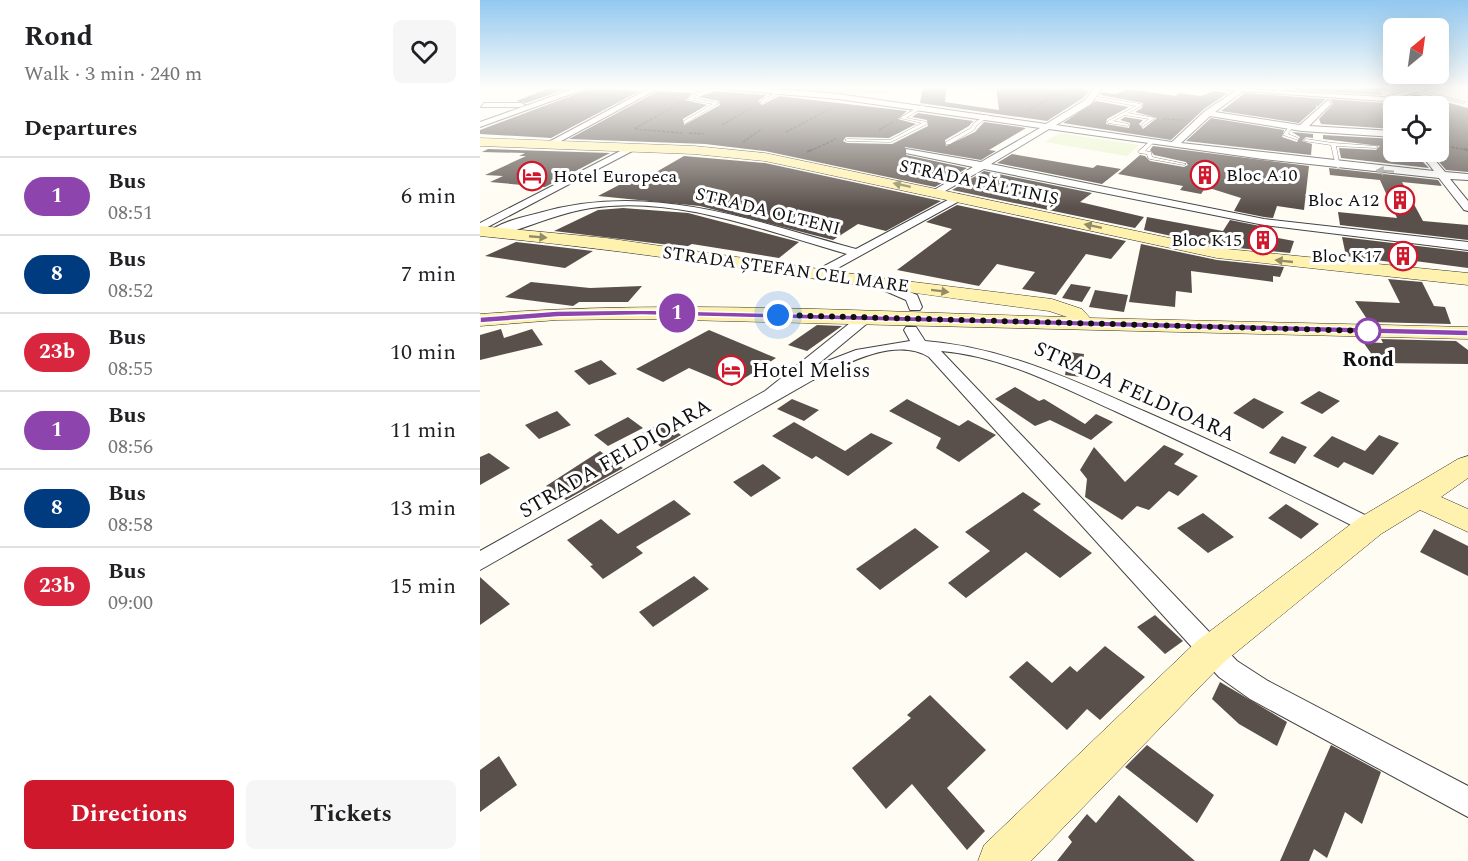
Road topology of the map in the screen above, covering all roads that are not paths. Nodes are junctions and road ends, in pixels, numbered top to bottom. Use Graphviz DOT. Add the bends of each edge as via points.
graph roads {
  1 [pos="581,127"];
  2 [pos="918,127"];
  3 [pos="974,127"];
  4 [pos="1047,127"];
  5 [pos="1057,127"];
  6 [pos="1193,127"];
  7 [pos="1290,127"];
  8 [pos="1297,127"];
  9 [pos="1302,128"];
  10 [pos="1383,133"];
  11 [pos="1296,139"];
  12 [pos="847,140"];
  13 [pos="1306,140"];
  14 [pos="480,142"];
  15 [pos="1152,142"];
  16 [pos="948,143"];
  17 [pos="1333,144"];
  18 [pos="547,145"];
  19 [pos="1174,146"];
  20 [pos="1376,147"];
  21 [pos="633,148"];
  22 [pos="909,151"];
  23 [pos="1432,162"];
  24 [pos="1184,164"];
  25 [pos="981,166"];
  26 [pos="1338,167"];
  27 [pos="1443,176"];
  28 [pos="1468,177"];
  29 [pos="938,192"];
  30 [pos="959,197"];
  31 [pos="1468,208"];
  32 [pos="484,231"];
  33 [pos="1468,246"];
  34 [pos="858,253"];
  35 [pos="818,275"];
  36 [pos="1468,279"];
  37 [pos="881,284"];
  38 [pos="915,307"];
  39 [pos="866,318"];
  40 [pos="480,320"];
  41 [pos="1085,325"];
  42 [pos="1468,333"];
  43 [pos="916,338"];
  44 [pos="771,395"];
  45 [pos="1468,466"];
  46 [pos="1419,498"];
  47 [pos="1468,521"];
  48 [pos="1370,526"];
  49 [pos="480,561"];
  50 [pos="1210,652"];
  51 [pos="1468,802"];
  52 [pos="1000,861"];
  1 -- 18 [label="street"];
  2 -- 12 [label="lane" via="897,139"];
  3 -- 16 [label="lane"];
  4 -- 25 [label="street"];
  5 -- 15 [label="street"];
  6 -- 19 [label="street"];
  7 -- 11 [label="lane" via="1285,135"];
  8 -- 9 [label="street"];
  9 -- 10 [label="street"];
  13 -- 17 [label="lane"];
  14 -- 18 [label="street, STRADA PĂLTINIȘ"];
  15 -- 19 [label="street"];
  15 -- 24 [label="lane" via="1141,152 1149,153 1150,158"];
  17 -- 20 [label="lane"];
  17 -- 26 [label="lane"];
  18 -- 21 [label="street, STRADA PĂLTINIȘ"];
  19 -- 26 [label="street"];
  29 -- 21 [label="street, STRADA PĂLTINIȘ, one-way" via="765,157"];
  21 -- 32 [label="street"];
  22 -- 25 [label="street"];
  23 -- 27 [label="street"];
  25 -- 29 [label="street"];
  25 -- 33 [label="street" via="1295,228"];
  27 -- 26 [label="street, one-way"];
  27 -- 28 [label="street"];
  27 -- 31 [label="street"];
  29 -- 30 [label="street, STRADA PĂLTINIȘ"];
  30 -- 34 [label="street"];
  36 -- 30 [label="street, STRADA PĂLTINIȘ, one-way" via="1236,256"];
  32 -- 34 [label="street, STRADA OLTENI" via="590,205 627,203 694,210"];
  32 -- 35 [label="street, STRADA ȘTEFAN CEL MARE, one-way" via="606,243"];
  34 -- 35 [label="street"];
  35 -- 37 [label="street, STRADA ȘTEFAN CEL MARE"];
  37 -- 38 [label="street" via="912,298"];
  37 -- 41 [label="street, STRADA ȘTEFAN CEL MARE, one-way" via="1052,305 1075,313"];
  39 -- 40 [label="street" via="642,313"];
  39 -- 41 [label="street"];
  39 -- 44 [label="street, STRADA FELDIOARA"];
  41 -- 42 [label="street"];
  43 -- 44 [label="street, STRADA FELDIOARA" via="855,354"];
  43 -- 48 [label="street, STRADA FELDIOARA" via="1038,371"];
  43 -- 50 [label="street" via="939,357"];
  44 -- 49 [label="street, STRADA FELDIOARA"];
  45 -- 46 [label="street"];
  46 -- 47 [label="street"];
  46 -- 48 [label="street"];
  48 -- 50 [label="street"];
  50 -- 51 [label="street" via="1258,690"];
  50 -- 52 [label="street"];
}
